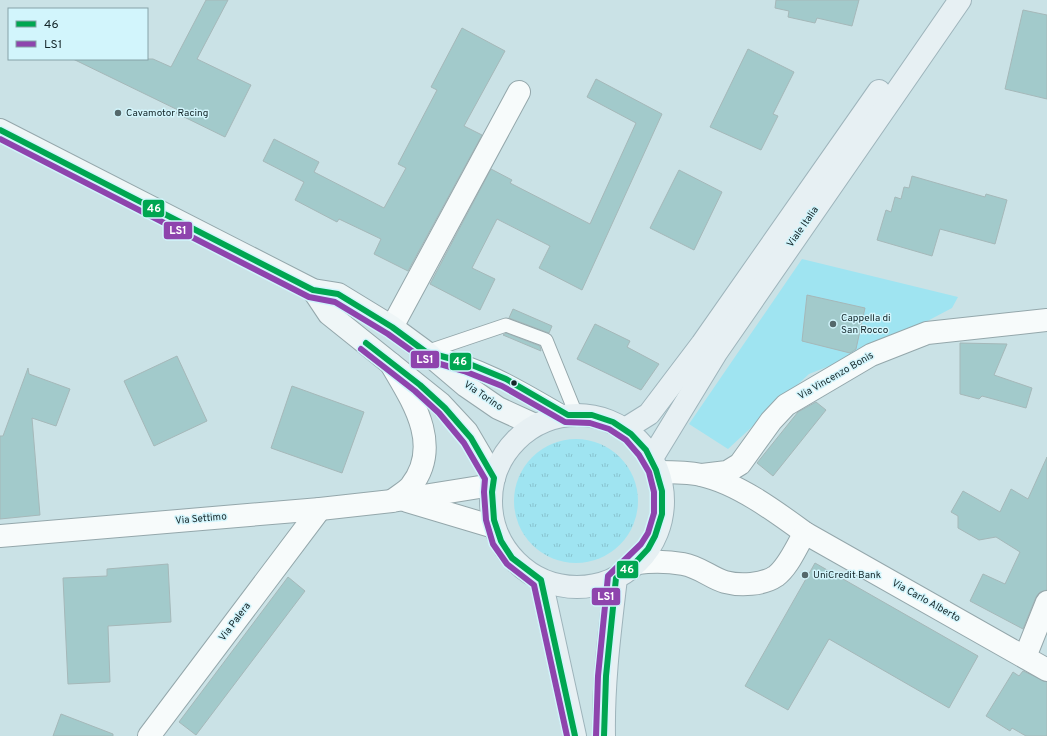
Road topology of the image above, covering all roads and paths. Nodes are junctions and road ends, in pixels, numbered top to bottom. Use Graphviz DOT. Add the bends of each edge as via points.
graph roads {
  1 [pos="943,0"];
  2 [pos="960,0"];
  3 [pos="520,92"];
  4 [pos="0,130"];
  5 [pos="314,290"];
  6 [pos="1047,320"];
  7 [pos="392,327"];
  8 [pos="426,352"];
  9 [pos="389,361"];
  10 [pos="572,414"];
  11 [pos="535,425"];
  12 [pos="625,429"];
  13 [pos="655,465"];
  14 [pos="702,475"];
  15 [pos="493,482"];
  16 [pos="397,500"];
  17 [pos="320,509"];
  18 [pos="494,527"];
  19 [pos="805,533"];
  20 [pos="0,536"];
  21 [pos="637,563"];
  22 [pos="616,578"];
  23 [pos="541,580"];
  24 [pos="1047,602"];
  25 [pos="1025,657"];
  26 [pos="1047,670"];
  27 [pos="149,736"];
  28 [pos="575,736"];
  29 [pos="604,736"];
  1 -- 12 [label="main road, Viale Italia" via="702,344 649,414"];
  2 -- 13 [label="main road, Viale Italia" via="716,353"];
  3 -- 7 [label="street"];
  4 -- 5 [label="main road, Via Torino"];
  5 -- 7 [label="main road, Via Torino" via="338,294"];
  5 -- 9 [label="main road" via="329,314"];
  6 -- 14 [label="street, Via Vincenzo Bonis" via="927,333 871,355 786,405 740,464 727,472"];
  7 -- 8 [label="main road, Via Torino"];
  8 -- 10 [label="lane" via="467,363"];
  8 -- 10 [label="lane" via="506,325 546,340"];
  8 -- 11 [label="main road, Via Torino" via="466,386 498,408"];
  9 -- 15 [label="main road" via="440,403 467,432"];
  9 -- 16 [label="street" via="421,421 425,440 424,459 419,473"];
  10 -- 11 [label="main road" via="554,417"];
  10 -- 12 [label="main road" via="602,418"];
  11 -- 15 [label="main road" via="512,444 496,469"];
  12 -- 13 [label="main road" via="640,442"];
  13 -- 14 [label="street, Via Carlo Alberto"];
  13 -- 21 [label="main road" via="662,488 661,520 655,536"];
  14 -- 19 [label="street, Via Carlo Alberto" via="769,507"];
  15 -- 16 [label="street, Via Settimo"];
  15 -- 18 [label="main road"];
  16 -- 17 [label="street, Via Settimo"];
  16 -- 18 [label="street, Via Settimo"];
  17 -- 20 [label="street, Via Settimo"];
  17 -- 27 [label="street, Via Palera"];
  18 -- 23 [label="main road" via="504,549 521,567"];
  19 -- 21 [label="street" via="785,566 775,576 757,583 724,582 704,570 684,564 659,561"];
  19 -- 25 [label="street, Via Carlo Alberto"];
  21 -- 22 [label="main road"];
  22 -- 23 [label="main road" via="592,586 579,587 566,587"];
  22 -- 29 [label="main road" via="608,650"];
  23 -- 28 [label="main road"];
  24 -- 25 [label="street"];
  25 -- 26 [label="street, Via Carlo Alberto"];
}
